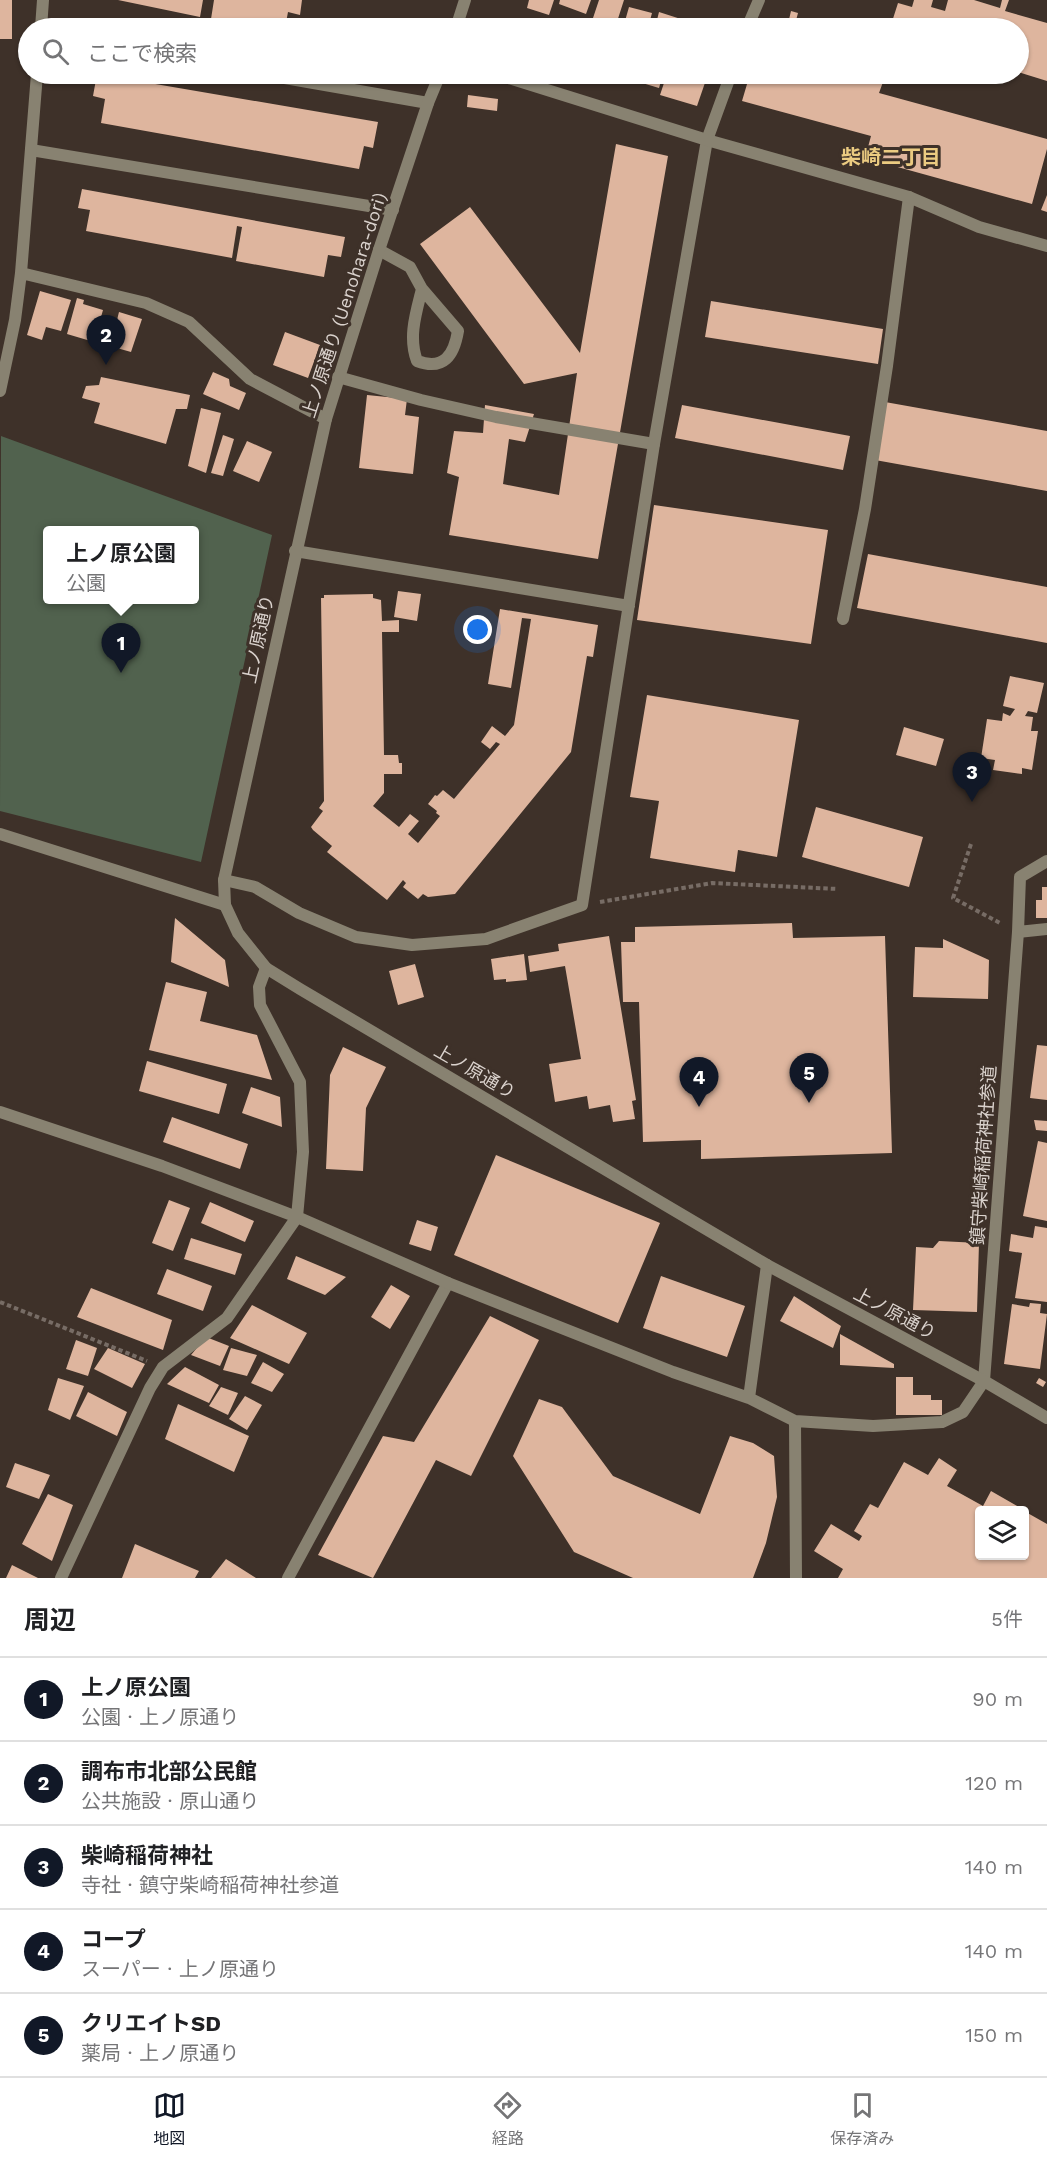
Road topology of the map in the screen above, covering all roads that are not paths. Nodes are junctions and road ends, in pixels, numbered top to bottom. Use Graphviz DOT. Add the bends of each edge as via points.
graph roads {
  1 [pos="43,0"];
  2 [pos="465,0"];
  3 [pos="759,0"];
  4 [pos="42,18"];
  5 [pos="459,18"];
  6 [pos="751,18"];
  7 [pos="36,84"];
  8 [pos="319,84"];
  9 [pos="436,84"];
  10 [pos="528,84"];
  11 [pos="727,84"];
  12 [pos="428,103"];
  13 [pos="707,140"];
  14 [pos="31,150"];
  15 [pos="909,197"];
  16 [pos="393,210"];
  17 [pos="1047,246"];
  18 [pos="379,250"];
  19 [pos="21,273"];
  20 [pos="422,288"];
  21 [pos="338,377"];
  22 [pos="0,391"];
  23 [pos="326,419"];
  24 [pos="654,444"];
  25 [pos="295,551"];
  26 [pos="629,606"];
  27 [pos="843,619"];
  28 [pos="0,834"];
  29 [pos="1047,861"];
  30 [pos="224,880"];
  31 [pos="225,905"];
  32 [pos="1047,930"];
  33 [pos="1018,932"];
  34 [pos="266,968"];
  35 [pos="0,1112"];
  36 [pos="297,1217"];
  37 [pos="767,1265"];
  38 [pos="448,1283"];
  39 [pos="984,1381"];
  40 [pos="749,1398"];
  41 [pos="1047,1418"];
  42 [pos="795,1421"];
  43 [pos="61,1578"];
  44 [pos="288,1578"];
  45 [pos="796,1578"];
  1 -- 4 [label="street"];
  2 -- 5 [label="street"];
  3 -- 6 [label="street"];
  7 -- 14 [label="street"];
  8 -- 12 [label="street"];
  9 -- 12 [label="street, 上ノ原通り (Uenohara-dori)"];
  10 -- 13 [label="street"];
  11 -- 13 [label="street"];
  12 -- 16 [label="street, 上ノ原通り (Uenohara-dori)"];
  13 -- 15 [label="street"];
  13 -- 24 [label="street"];
  14 -- 16 [label="street"];
  14 -- 19 [label="street"];
  15 -- 17 [label="street" via="979,227"];
  15 -- 27 [label="street" via="867,498"];
  16 -- 18 [label="street, 上ノ原通り (Uenohara-dori)"];
  18 -- 20 [label="street" via="410,267"];
  18 -- 21 [label="street, 上ノ原通り (Uenohara-dori)"];
  19 -- 22 [label="street"];
  19 -- 23 [label="street" via="146,303 189,322 250,379"];
  20 -- 20 [label="street" via="458,331 455,349 444,361 417,361 412,349 413,323"];
  21 -- 23 [label="street, 上ノ原通り (Uenohara-dori)"];
  21 -- 24 [label="street" via="496,417"];
  23 -- 25 [label="street, 上ノ原通り (Uenohara-dori)"];
  24 -- 26 [label="street"];
  25 -- 26 [label="street"];
  25 -- 30 [label="street, 上ノ原通り"];
  26 -- 30 [label="street" via="582,905 486,939 412,945 356,937 298,913 255,887"];
  28 -- 31 [label="street"];
  29 -- 33 [label="street, 鎮守柴崎稲荷神社参道" via="1020,877"];
  30 -- 31 [label="street, 上ノ原通り"];
  31 -- 34 [label="street, 上ノ原通り" via="238,933"];
  32 -- 33 [label="street"];
  33 -- 39 [label="street, 鎮守柴崎稲荷神社参道"];
  34 -- 36 [label="street" via="259,987 260,1005 300,1082 303,1152"];
  34 -- 37 [label="street, 上ノ原通り"];
  35 -- 36 [label="street" via="162,1166"];
  36 -- 38 [label="street"];
  36 -- 43 [label="street" via="227,1318 163,1367"];
  37 -- 39 [label="street, 上ノ原通り"];
  37 -- 40 [label="street"];
  38 -- 40 [label="street"];
  38 -- 44 [label="street"];
  39 -- 41 [label="street, 上ノ原通り"];
  39 -- 42 [label="street" via="963,1412 942,1422 873,1426"];
  40 -- 42 [label="street"];
  42 -- 45 [label="street"];
}
